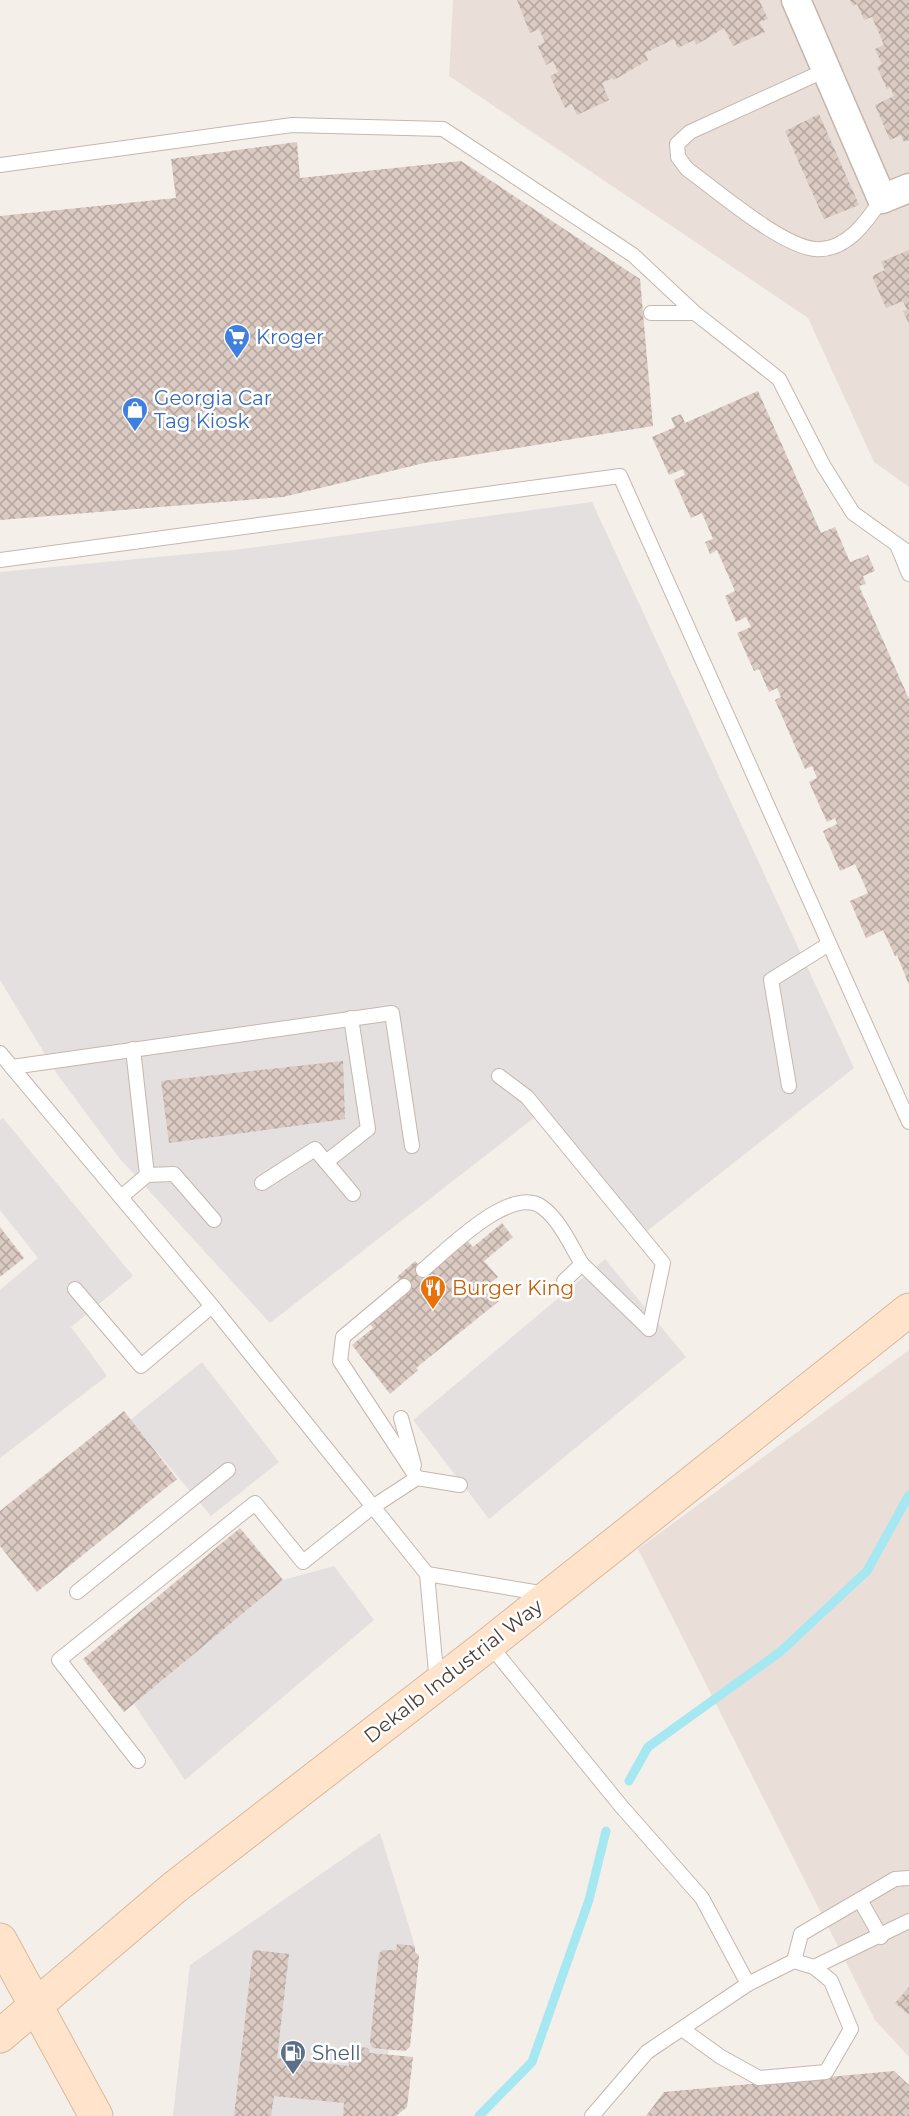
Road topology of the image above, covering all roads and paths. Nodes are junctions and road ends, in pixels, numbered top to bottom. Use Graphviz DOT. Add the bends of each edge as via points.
graph roads {
  1 [pos="796,0"];
  2 [pos="826,70"];
  3 [pos="0,165"];
  4 [pos="909,188"];
  5 [pos="882,199"];
  6 [pos="651,313"];
  7 [pos="695,313"];
  8 [pos="903,550"];
  9 [pos="0,560"];
  10 [pos="909,574"];
  11 [pos="829,944"];
  12 [pos="351,1018"];
  13 [pos="133,1049"];
  14 [pos="0,1053"];
  15 [pos="12,1067"];
  16 [pos="499,1076"];
  17 [pos="789,1086"];
  18 [pos="905,1103"];
  19 [pos="909,1122"];
  20 [pos="412,1146"];
  21 [pos="326,1162"];
  22 [pos="147,1175"];
  23 [pos="262,1183"];
  24 [pos="353,1194"];
  25 [pos="120,1197"];
  26 [pos="214,1220"];
  27 [pos="582,1264"];
  28 [pos="423,1270"];
  29 [pos="564,1281"];
  30 [pos="404,1286"];
  31 [pos="75,1289"];
  32 [pos="212,1306"];
  33 [pos="909,1310"];
  34 [pos="401,1418"];
  35 [pos="228,1470"];
  36 [pos="417,1478"];
  37 [pos="460,1485"];
  38 [pos="371,1508"];
  39 [pos="427,1574"];
  40 [pos="77,1592"];
  41 [pos="551,1595"];
  42 [pos="489,1644"];
  43 [pos="437,1685"];
  44 [pos="138,1761"];
  45 [pos="909,1878"];
  46 [pos="860,1900"];
  47 [pos="909,1921"];
  48 [pos="881,1936"];
  49 [pos="0,1940"];
  50 [pos="794,1961"];
  51 [pos="814,1967"];
  52 [pos="748,1984"];
  53 [pos="34,2004"];
  54 [pos="682,2029"];
  55 [pos="0,2036"];
  56 [pos="96,2116"];
  57 [pos="592,2116"];
  1 -- 2 [label="street"];
  2 -- 5 [label="street"];
  2 -- 5 [label="lane" via="690,132 677,144 678,157 687,169 769,228 816,250 856,234"];
  3 -- 7 [label="lane" via="292,125 443,129 633,255"];
  4 -- 5 [label="street"];
  6 -- 7 [label="lane"];
  7 -- 8 [label="lane" via="779,380 822,465 853,513"];
  8 -- 10 [label="lane"];
  9 -- 11 [label="lane" via="620,476"];
  11 -- 17 [label="lane" via="771,980"];
  11 -- 18 [label="lane"];
  12 -- 13 [label="lane"];
  12 -- 20 [label="lane" via="392,1013"];
  12 -- 21 [label="lane" via="368,1129"];
  13 -- 15 [label="lane"];
  13 -- 22 [label="lane"];
  14 -- 15 [label="lane"];
  15 -- 25 [label="lane"];
  16 -- 27 [label="lane" via="527,1097 663,1263 649,1329"];
  18 -- 19 [label="lane"];
  21 -- 23 [label="lane" via="315,1149"];
  21 -- 24 [label="lane"];
  22 -- 25 [label="lane"];
  22 -- 26 [label="lane" via="174,1174"];
  25 -- 32 [label="lane"];
  27 -- 28 [label="lane" via="542,1207 521,1201 499,1209"];
  27 -- 29 [label="lane"];
  30 -- 36 [label="lane" via="343,1337 340,1361"];
  31 -- 32 [label="lane" via="141,1366"];
  32 -- 38 [label="lane"];
  33 -- 41 [label="main road, Dekalb Industrial Way"];
  34 -- 36 [label="lane"];
  35 -- 40 [label="lane"];
  36 -- 37 [label="lane"];
  36 -- 38 [label="lane"];
  38 -- 39 [label="lane"];
  38 -- 44 [label="lane" via="303,1562 255,1503 59,1660"];
  39 -- 41 [label="lane"];
  39 -- 43 [label="lane"];
  41 -- 42 [label="main road, Dekalb Industrial Way"];
  42 -- 43 [label="main road, Dekalb Industrial Way"];
  42 -- 52 [label="lane" via="702,1898"];
  43 -- 53 [label="main road, Dekalb Industrial Way" via="175,1887"];
  45 -- 46 [label="lane" via="895,1879"];
  46 -- 48 [label="lane"];
  46 -- 50 [label="lane" via="801,1934"];
  47 -- 48 [label="lane"];
  48 -- 51 [label="lane"];
  49 -- 53 [label="main road"];
  50 -- 51 [label="lane"];
  50 -- 52 [label="lane"];
  51 -- 54 [label="lane" via="831,1981 851,2029 826,2072 759,2078"];
  52 -- 54 [label="lane"];
  53 -- 55 [label="main road, Dekalb Industrial Way"];
  53 -- 56 [label="main road"];
  54 -- 57 [label="lane" via="647,2052"];
}
